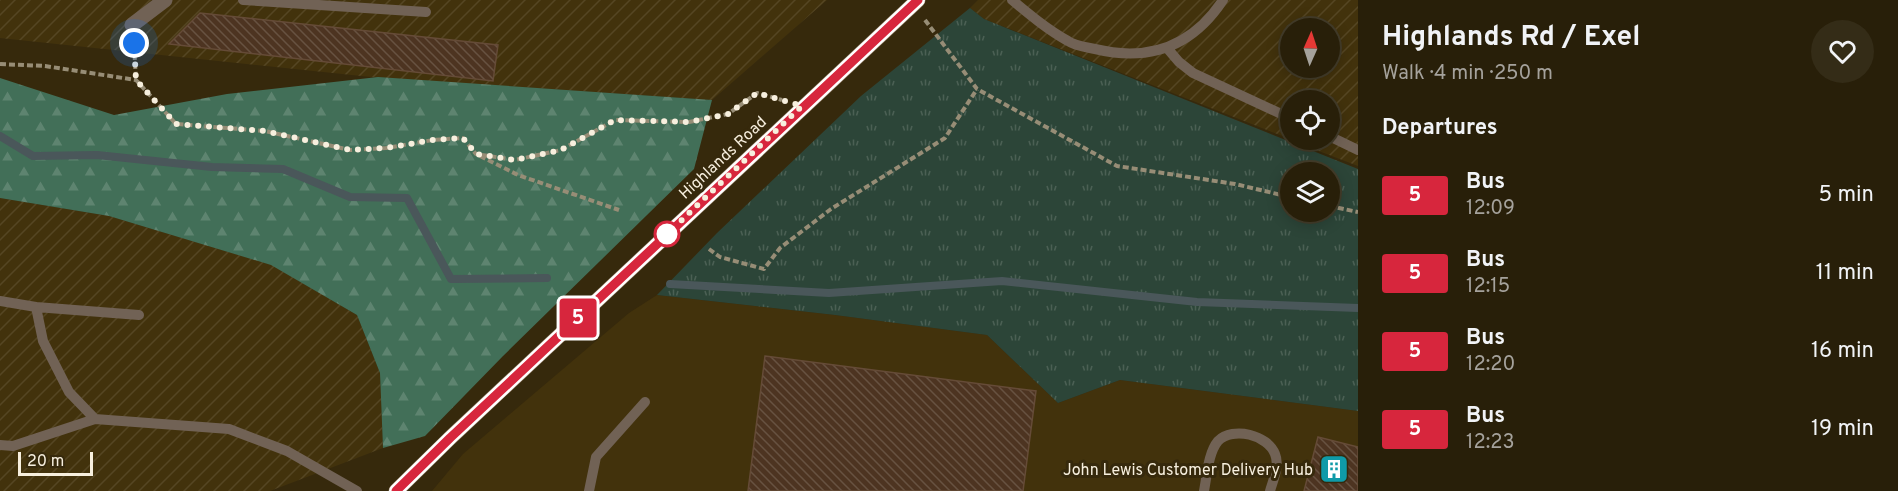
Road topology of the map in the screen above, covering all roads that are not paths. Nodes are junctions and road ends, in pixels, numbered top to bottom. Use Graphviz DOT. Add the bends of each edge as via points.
graph roads {
  1 [pos="165,0"];
  2 [pos="243,0"];
  3 [pos="1012,0"];
  4 [pos="1223,0"];
  5 [pos="916,2"];
  6 [pos="426,12"];
  7 [pos="132,25"];
  8 [pos="1167,48"];
  9 [pos="1280,113"];
  10 [pos="1340,141"];
  11 [pos="1358,150"];
  12 [pos="0,302"];
  13 [pos="36,307"];
  14 [pos="139,315"];
  15 [pos="645,402"];
  16 [pos="94,418"];
  17 [pos="0,445"];
  18 [pos="357,491"];
  19 [pos="396,491"];
  20 [pos="589,491"];
  21 [pos="1204,491"];
  22 [pos="1270,491"];
  1 -- 7 [label="street"];
  2 -- 6 [label="lane"];
  3 -- 8 [label="lane" via="1070,43 1109,52 1140,53"];
  4 -- 8 [label="lane" via="1193,35"];
  5 -- 19 [label="street, Highlands Road"];
  8 -- 9 [label="lane" via="1193,73"];
  10 -- 11 [label="lane"];
  12 -- 13 [label="lane"];
  13 -- 14 [label="lane"];
  13 -- 16 [label="lane" via="43,341 69,392"];
  15 -- 20 [label="lane" via="596,457"];
  16 -- 17 [label="lane" via="13,446"];
  16 -- 18 [label="lane" via="229,429 286,451"];
  21 -- 22 [label="lane" via="1219,440 1240,434 1259,437 1275,453 1277,464"];
}
